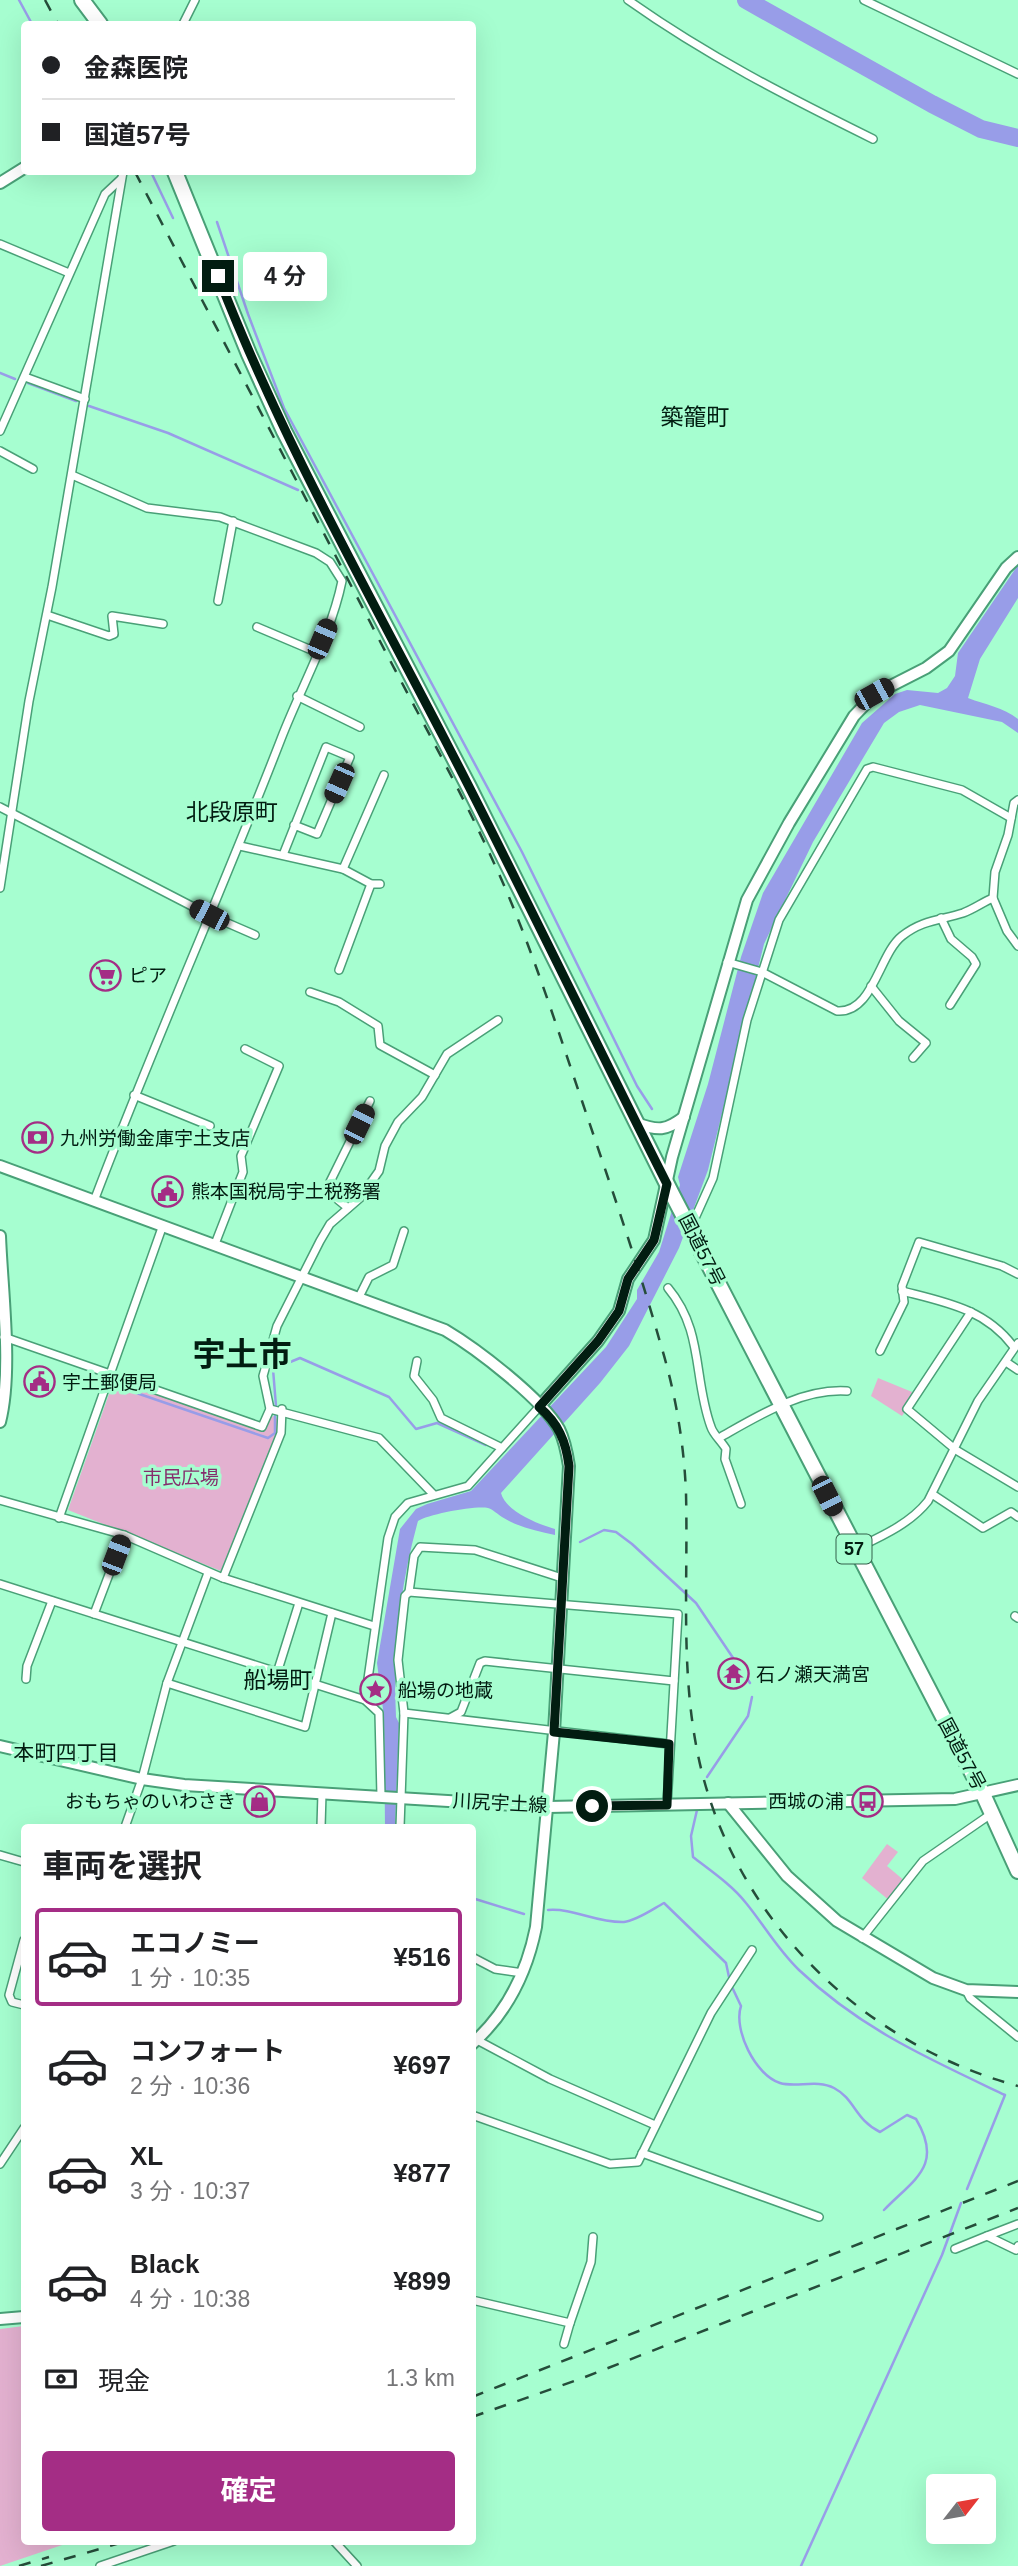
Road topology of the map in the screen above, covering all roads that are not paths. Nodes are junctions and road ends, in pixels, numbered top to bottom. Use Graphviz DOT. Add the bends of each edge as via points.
graph roads {
  1 [pos="82,0"];
  2 [pos="195,0"];
  3 [pos="628,0"];
  4 [pos="864,0"];
  5 [pos="98,21"];
  6 [pos="184,21"];
  7 [pos="1018,74"];
  8 [pos="873,139"];
  9 [pos="21,170"];
  10 [pos="122,175"];
  11 [pos="176,175"];
  12 [pos="0,183"];
  13 [pos="0,244"];
  14 [pos="69,273"];
  15 [pos="25,377"];
  16 [pos="86,399"];
  17 [pos="0,430"];
  18 [pos="0,451"];
  19 [pos="33,469"];
  20 [pos="72,475"];
  21 [pos="233,521"];
  22 [pos="1018,557"];
  23 [pos="218,601"];
  24 [pos="47,615"];
  25 [pos="163,624"];
  26 [pos="257,627"];
  27 [pos="316,652"];
  28 [pos="298,696"];
  29 [pos="360,727"];
  30 [pos="384,775"];
  31 [pos="1018,800"];
  32 [pos="0,807"];
  33 [pos="10,812"];
  34 [pos="1011,818"];
  35 [pos="294,825"];
  36 [pos="240,846"];
  37 [pos="283,855"];
  38 [pos="343,869"];
  39 [pos="0,888"];
  40 [pos="993,898"];
  41 [pos="209,915"];
  42 [pos="941,918"];
  43 [pos="255,935"];
  44 [pos="1018,946"];
  45 [pos="731,963"];
  46 [pos="339,970"];
  47 [pos="760,971"];
  48 [pos="870,986"];
  49 [pos="310,992"];
  50 [pos="950,1005"];
  51 [pos="498,1020"];
  52 [pos="245,1049"];
  53 [pos="913,1058"];
  54 [pos="435,1075"];
  55 [pos="134,1095"];
  56 [pos="370,1101"];
  57 [pos="684,1116"];
  58 [pos="636,1123"];
  59 [pos="210,1126"];
  60 [pos="0,1166"];
  61 [pos="669,1189"];
  62 [pos="94,1201"];
  63 [pos="348,1208"];
  64 [pos="163,1225"];
  65 [pos="691,1227"];
  66 [pos="404,1231"];
  67 [pos="0,1236"];
  68 [pos="215,1244"];
  69 [pos="1,1263"];
  70 [pos="1018,1274"];
  71 [pos="302,1276"];
  72 [pos="667,1288"];
  73 [pos="902,1291"];
  74 [pos="359,1297"];
  75 [pos="971,1312"];
  76 [pos="3,1343"];
  77 [pos="1015,1344"];
  78 [pos="880,1351"];
  79 [pos="417,1361"];
  80 [pos="1006,1362"];
  81 [pos="1018,1370"];
  82 [pos="108,1375"];
  83 [pos="847,1391"];
  84 [pos="781,1406"];
  85 [pos="539,1407"];
  86 [pos="270,1409"];
  87 [pos="282,1409"];
  88 [pos="0,1422"];
  89 [pos="719,1438"];
  90 [pos="502,1448"];
  91 [pos="956,1450"];
  92 [pos="1018,1487"];
  93 [pos="433,1494"];
  94 [pos="932,1494"];
  95 [pos="0,1500"];
  96 [pos="740,1504"];
  97 [pos="1018,1517"];
  98 [pos="60,1518"];
  99 [pos="124,1535"];
  100 [pos="854,1549"];
  101 [pos="208,1573"];
  102 [pos="223,1578"];
  103 [pos="562,1578"];
  104 [pos="0,1584"];
  105 [pos="409,1592"];
  106 [pos="52,1601"];
  107 [pos="299,1602"];
  108 [pos="561,1606"];
  109 [pos="332,1613"];
  110 [pos="94,1614"];
  111 [pos="374,1626"];
  112 [pos="180,1643"];
  113 [pos="557,1670"];
  114 [pos="277,1673"];
  115 [pos="26,1679"];
  116 [pos="674,1681"];
  117 [pos="167,1683"];
  118 [pos="315,1685"];
  119 [pos="365,1700"];
  120 [pos="404,1713"];
  121 [pos="450,1718"];
  122 [pos="554,1732"];
  123 [pos="669,1744"];
  124 [pos="0,1746"];
  125 [pos="142,1779"];
  126 [pos="1018,1785"];
  127 [pos="322,1793"];
  128 [pos="983,1794"];
  129 [pos="383,1797"];
  130 [pos="400,1797"];
  131 [pos="728,1803"];
  132 [pos="667,1805"];
  133 [pos="548,1807"];
  134 [pos="992,1813"];
  135 [pos="126,1824"];
  136 [pos="321,1824"];
  137 [pos="400,1824"];
  138 [pos="0,1855"];
  139 [pos="1014,1856"];
  140 [pos="21,1861"];
  141 [pos="1018,1871"];
  142 [pos="862,1938"];
  143 [pos="752,1950"];
  144 [pos="21,1951"];
  145 [pos="476,1960"];
  146 [pos="523,1973"];
  147 [pos="966,1990"];
  148 [pos="1018,1992"];
  149 [pos="21,2004"];
  150 [pos="1018,2037"];
  151 [pos="476,2041"];
  152 [pos="476,2042"];
  153 [pos="476,2116"];
  154 [pos="655,2125"];
  155 [pos="21,2132"];
  156 [pos="642,2153"];
  157 [pos="0,2164"];
  158 [pos="819,2217"];
  159 [pos="1018,2224"];
  160 [pos="593,2236"];
  161 [pos="987,2236"];
  162 [pos="1018,2246"];
  163 [pos="955,2249"];
  164 [pos="476,2301"];
  165 [pos="21,2316"];
  166 [pos="0,2319"];
  167 [pos="570,2323"];
  168 [pos="564,2344"];
  169 [pos="162,2545"];
  170 [pos="338,2545"];
  171 [pos="100,2566"];
  172 [pos="357,2566"];
  1 -- 5 [label="highway"];
  2 -- 6 [label="street"];
  3 -- 8 [label="street" via="745,75"];
  4 -- 7 [label="street"];
  9 -- 12 [label="street"];
  10 -- 14 [label="street" via="105,194"];
  10 -- 16 [label="street"];
  11 -- 58 [label="highway, 国道57号 / 57" via="284,431"];
  13 -- 14 [label="street"];
  14 -- 15 [label="street"];
  15 -- 16 [label="street"];
  15 -- 17 [label="street"];
  16 -- 20 [label="street"];
  18 -- 19 [label="street"];
  20 -- 21 [label="street" via="147,508"];
  20 -- 24 [label="street"];
  21 -- 23 [label="street"];
  21 -- 27 [label="street" via="330,562 342,581"];
  22 -- 45 [label="street" via="949,651 874,694 854,716 747,900"];
  24 -- 25 [label="street" via="109,636 114,634 112,616"];
  24 -- 33 [label="street"];
  26 -- 27 [label="street"];
  27 -- 28 [label="street"];
  28 -- 29 [label="street"];
  28 -- 36 [label="street"];
  30 -- 38 [label="street"];
  31 -- 34 [label="street"];
  32 -- 33 [label="street"];
  33 -- 39 [label="street"];
  33 -- 41 [label="street"];
  34 -- 40 [label="street" via="995,872"];
  34 -- 47 [label="street" via="962,790 867,769 779,920"];
  35 -- 35 [label="street" via="326,747 350,757 317,834"];
  35 -- 37 [label="street"];
  36 -- 37 [label="street"];
  36 -- 41 [label="street"];
  37 -- 38 [label="street"];
  38 -- 46 [label="street" via="376,884"];
  40 -- 42 [label="street"];
  40 -- 44 [label="street"];
  41 -- 43 [label="street"];
  41 -- 55 [label="street"];
  42 -- 48 [label="street" via="926,921 902,936"];
  42 -- 50 [label="street" via="951,939 975,964"];
  45 -- 47 [label="street"];
  45 -- 57 [label="street"];
  47 -- 48 [label="street" via="841,1012 856,1006"];
  47 -- 65 [label="street" via="713,1178"];
  48 -- 53 [label="street" via="899,1021 926,1043"];
  49 -- 54 [label="street" via="339,1002 378,1026 380,1045"];
  51 -- 54 [label="street" via="447,1054"];
  52 -- 68 [label="street" via="279,1066 240,1157 243,1172"];
  54 -- 63 [label="street" via="398,1122 379,1171"];
  55 -- 59 [label="street"];
  55 -- 62 [label="street"];
  56 -- 63 [label="street" via="327,1191"];
  57 -- 58 [label="street" via="669,1128 657,1130"];
  57 -- 61 [label="street"];
  58 -- 61 [label="highway, 国道57号 / 57"];
  60 -- 62 [label="street"];
  61 -- 65 [label="highway, 国道57号 / 57"];
  61 -- 85 [label="street" via="654,1240 628,1279 619,1311"];
  62 -- 64 [label="street"];
  63 -- 71 [label="street" via="330,1224"];
  64 -- 68 [label="street"];
  64 -- 82 [label="street"];
  65 -- 84 [label="highway, 国道57号 / 57"];
  66 -- 74 [label="street" via="393,1265 369,1277"];
  67 -- 69 [label="street"];
  68 -- 71 [label="street"];
  69 -- 76 [label="street"];
  70 -- 73 [label="street" via="919,1242"];
  71 -- 74 [label="street"];
  71 -- 86 [label="street" via="277,1325 263,1376"];
  72 -- 89 [label="street" via="683,1306 696,1346 711,1430"];
  73 -- 75 [label="street"];
  73 -- 78 [label="street" via="904,1302"];
  74 -- 85 [label="street" via="431,1324 473,1347"];
  75 -- 77 [label="street" via="998,1327"];
  75 -- 91 [label="street" via="907,1409"];
  76 -- 82 [label="street"];
  76 -- 88 [label="street"];
  77 -- 80 [label="street"];
  79 -- 90 [label="street" via="414,1376 441,1418"];
  80 -- 81 [label="street"];
  80 -- 91 [label="street" via="978,1402"];
  82 -- 86 [label="street" via="262,1427"];
  82 -- 98 [label="street"];
  83 -- 84 [label="street" via="823,1390"];
  84 -- 89 [label="street"];
  84 -- 100 [label="highway, 国道57号 / 57"];
  85 -- 90 [label="street"];
  85 -- 103 [label="street" via="558,1429 569,1466"];
  86 -- 87 [label="street"];
  87 -- 93 [label="street" via="379,1438"];
  87 -- 102 [label="street" via="281,1433"];
  89 -- 96 [label="street"];
  90 -- 93 [label="street" via="468,1486"];
  91 -- 92 [label="street"];
  91 -- 94 [label="street"];
  93 -- 111 [label="street" via="408,1503 396,1517 388,1538"];
  94 -- 97 [label="street" via="983,1528 1011,1512"];
  94 -- 100 [label="street" via="919,1511"];
  95 -- 98 [label="street"];
  98 -- 99 [label="street"];
  99 -- 101 [label="street"];
  99 -- 110 [label="street"];
  100 -- 128 [label="highway, 国道57号 / 57"];
  101 -- 102 [label="street"];
  101 -- 112 [label="street"];
  102 -- 107 [label="street"];
  103 -- 105 [label="street" via="475,1550 420,1547 414,1556"];
  103 -- 108 [label="street"];
  104 -- 106 [label="street"];
  105 -- 108 [label="street"];
  105 -- 120 [label="street" via="398,1660"];
  106 -- 110 [label="street"];
  106 -- 115 [label="street"];
  107 -- 109 [label="street"];
  107 -- 114 [label="street"];
  108 -- 113 [label="street"];
  108 -- 116 [label="street" via="678,1614"];
  109 -- 111 [label="street"];
  109 -- 118 [label="street"];
  110 -- 112 [label="street"];
  111 -- 119 [label="street"];
  112 -- 114 [label="street"];
  112 -- 117 [label="street"];
  113 -- 116 [label="street"];
  113 -- 121 [label="street" via="480,1663 461,1712"];
  113 -- 122 [label="street"];
  114 -- 118 [label="street"];
  116 -- 123 [label="street"];
  117 -- 118 [label="street" via="304,1727"];
  117 -- 125 [label="street"];
  118 -- 119 [label="street"];
  119 -- 129 [label="street" via="379,1713"];
  120 -- 121 [label="street"];
  120 -- 130 [label="street"];
  121 -- 122 [label="street"];
  122 -- 123 [label="street"];
  122 -- 133 [label="street"];
  123 -- 132 [label="street"];
  124 -- 125 [label="street, 川尻宇土線"];
  125 -- 127 [label="street, 川尻宇土線"];
  125 -- 135 [label="street"];
  126 -- 128 [label="street, 川尻宇土線"];
  127 -- 129 [label="street, 川尻宇土線"];
  127 -- 136 [label="street"];
  128 -- 131 [label="street, 川尻宇土線" via="955,1799"];
  128 -- 134 [label="highway, 国道57号 / 57"];
  129 -- 130 [label="street, 川尻宇土線"];
  130 -- 133 [label="street, 川尻宇土線"];
  130 -- 137 [label="street"];
  131 -- 132 [label="street, 川尻宇土線"];
  131 -- 142 [label="street" via="787,1876"];
  132 -- 133 [label="street, 川尻宇土線"];
  133 -- 146 [label="street" via="536,1927"];
  134 -- 139 [label="highway, 国道57号 / 57"];
  134 -- 142 [label="street" via="923,1861"];
  138 -- 140 [label="street"];
  139 -- 141 [label="highway, 国道57号 / 57"];
  142 -- 147 [label="street" via="933,1978"];
  143 -- 154 [label="street" via="711,2014"];
  144 -- 149 [label="street" via="9,1995 12,2002"];
  145 -- 146 [label="street" via="495,1969"];
  146 -- 151 [label="street" via="500,2013"];
  147 -- 148 [label="street"];
  147 -- 150 [label="street"];
  152 -- 154 [label="street"];
  153 -- 156 [label="street" via="610,2164 638,2162"];
  154 -- 156 [label="street"];
  155 -- 157 [label="street"];
  156 -- 158 [label="street"];
  159 -- 161 [label="street"];
  160 -- 167 [label="street" via="591,2262"];
  161 -- 162 [label="street" via="1016,2250"];
  161 -- 163 [label="street"];
  164 -- 167 [label="street"];
  165 -- 166 [label="street"];
  167 -- 168 [label="street"];
  169 -- 171 [label="street"];
  170 -- 172 [label="street"];
}
